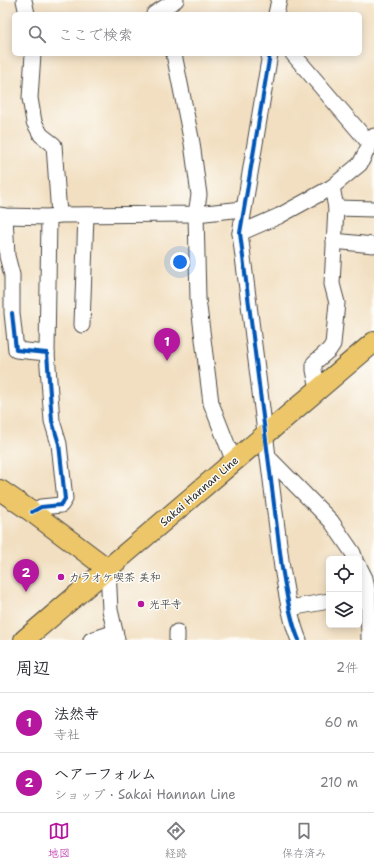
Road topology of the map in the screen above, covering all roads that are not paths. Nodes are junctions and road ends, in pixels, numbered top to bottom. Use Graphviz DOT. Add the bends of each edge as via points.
graph roads {
  1 [pos="24,0"];
  2 [pos="279,0"];
  3 [pos="27,12"];
  4 [pos="276,12"];
  5 [pos="33,56"];
  6 [pos="174,56"];
  7 [pos="270,56"];
  8 [pos="295,56"];
  9 [pos="372,140"];
  10 [pos="332,187"];
  11 [pos="336,208"];
  12 [pos="243,209"];
  13 [pos="374,209"];
  14 [pos="196,214"];
  15 [pos="2,215"];
  16 [pos="86,215"];
  17 [pos="54,216"];
  18 [pos="240,233"];
  19 [pos="334,241"];
  20 [pos="373,245"];
  21 [pos="82,325"];
  22 [pos="374,342"];
  23 [pos="47,354"];
  24 [pos="318,390"];
  25 [pos="266,434"];
  26 [pos="268,457"];
  27 [pos="234,462"];
  28 [pos="0,490"];
  29 [pos="32,512"];
  30 [pos="354,556"];
  31 [pos="108,569"];
  32 [pos="362,572"];
  33 [pos="367,594"];
  34 [pos="326,602"];
  35 [pos="290,608"];
  36 [pos="116,636"];
  37 [pos="24,640"];
  38 [pos="91,640"];
  39 [pos="299,640"];
  40 [pos="370,640"];
  1 -- 3 [label="street"];
  2 -- 4 [label="street"];
  5 -- 17 [label="street" via="30,98 34,122 41,135 54,145"];
  6 -- 14 [label="street" via="192,143 199,195"];
  7 -- 12 [label="street"];
  8 -- 9 [label="street"];
  9 -- 10 [label="street" via="360,164"];
  10 -- 11 [label="street"];
  10 -- 18 [label="street" via="279,216"];
  11 -- 13 [label="street"];
  11 -- 19 [label="street"];
  12 -- 14 [label="street"];
  12 -- 18 [label="street"];
  14 -- 16 [label="street"];
  14 -- 27 [label="street" via="198,299 211,403"];
  15 -- 17 [label="street"];
  15 -- 23 [label="street" via="12,275 12,313 16,350"];
  16 -- 17 [label="street"];
  16 -- 21 [label="street"];
  17 -- 23 [label="street"];
  18 -- 25 [label="street"];
  19 -- 20 [label="street"];
  19 -- 24 [label="street" via="332,284 337,303 333,344 314,363"];
  22 -- 24 [label="main road, Sakai Hannan Line"];
  23 -- 29 [label="street" via="52,421 59,444 65,499 61,506 41,507"];
  24 -- 25 [label="main road, Sakai Hannan Line"];
  25 -- 26 [label="street"];
  25 -- 27 [label="main road, Sakai Hannan Line"];
  26 -- 30 [label="street" via="331,522"];
  26 -- 35 [label="street" via="282,568"];
  27 -- 31 [label="main road, Sakai Hannan Line"];
  28 -- 29 [label="main road"];
  29 -- 31 [label="main road"];
  31 -- 36 [label="street" via="110,610"];
  31 -- 37 [label="main road, Sakai Hannan Line"];
  32 -- 33 [label="street"];
  33 -- 40 [label="street"];
  34 -- 35 [label="street"];
  35 -- 39 [label="street"];
  36 -- 38 [label="street"];
}
